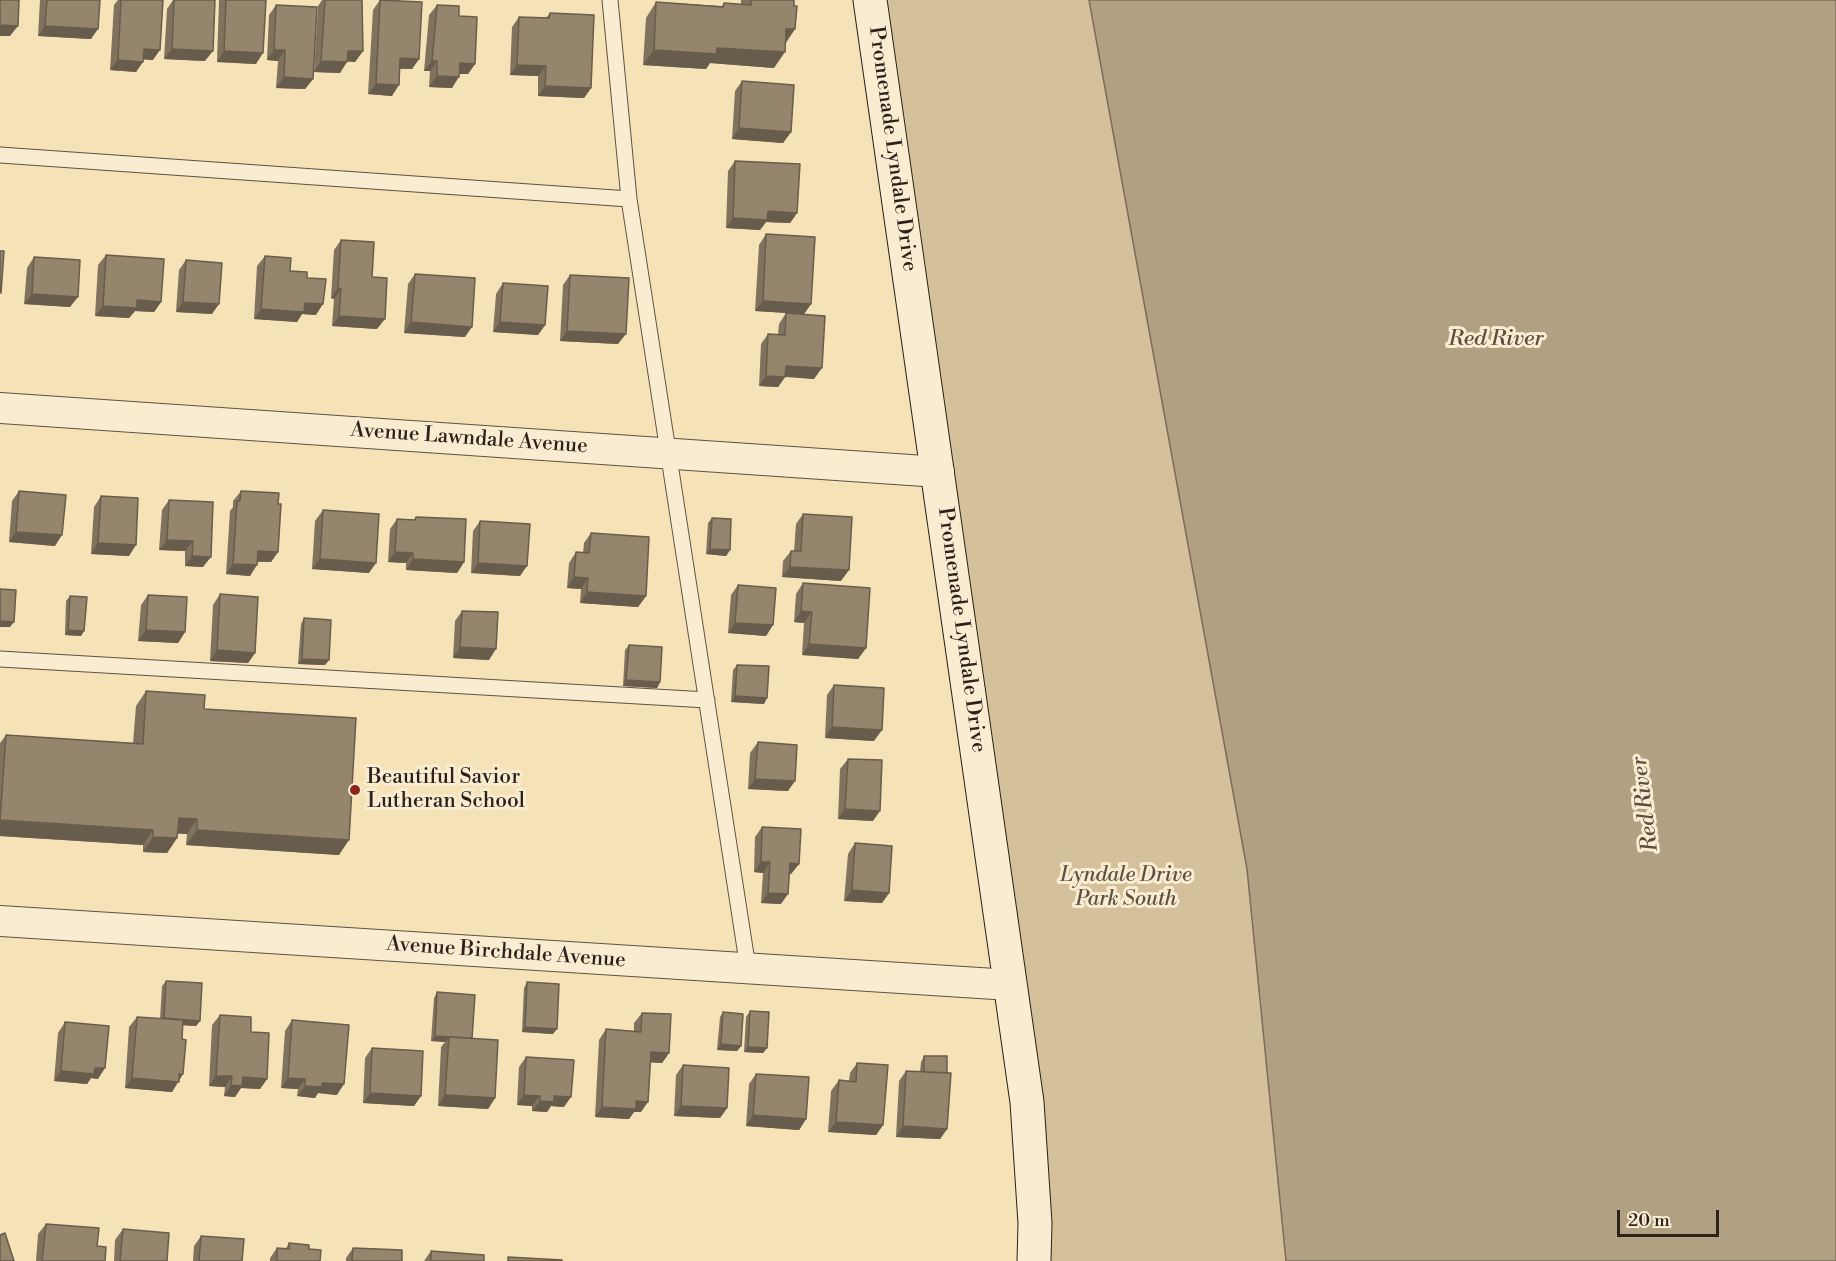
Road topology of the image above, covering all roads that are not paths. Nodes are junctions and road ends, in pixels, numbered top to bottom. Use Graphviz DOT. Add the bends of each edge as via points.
graph roads {
  1 [pos="610,0"];
  2 [pos="870,0"];
  3 [pos="0,155"];
  4 [pos="630,199"];
  5 [pos="0,408"];
  6 [pos="668,453"];
  7 [pos="939,472"];
  8 [pos="0,659"];
  9 [pos="706,700"];
  10 [pos="0,921"];
  11 [pos="748,968"];
  12 [pos="1011,985"];
  13 [pos="1034,1261"];
  1 -- 4 [label="lane"];
  2 -- 7 [label="street, Promenade Lyndale Drive"];
  3 -- 4 [label="lane"];
  4 -- 6 [label="lane"];
  5 -- 6 [label="street, Avenue Lawndale Avenue"];
  6 -- 7 [label="street, Avenue Lawndale Avenue"];
  6 -- 9 [label="lane"];
  7 -- 12 [label="street, Promenade Lyndale Drive"];
  8 -- 9 [label="lane"];
  9 -- 11 [label="lane"];
  10 -- 11 [label="street, Avenue Birchdale Avenue"];
  11 -- 12 [label="street, Avenue Birchdale Avenue"];
  12 -- 13 [label="street, Promenade Lyndale Drive" via="1027,1102"];
}
